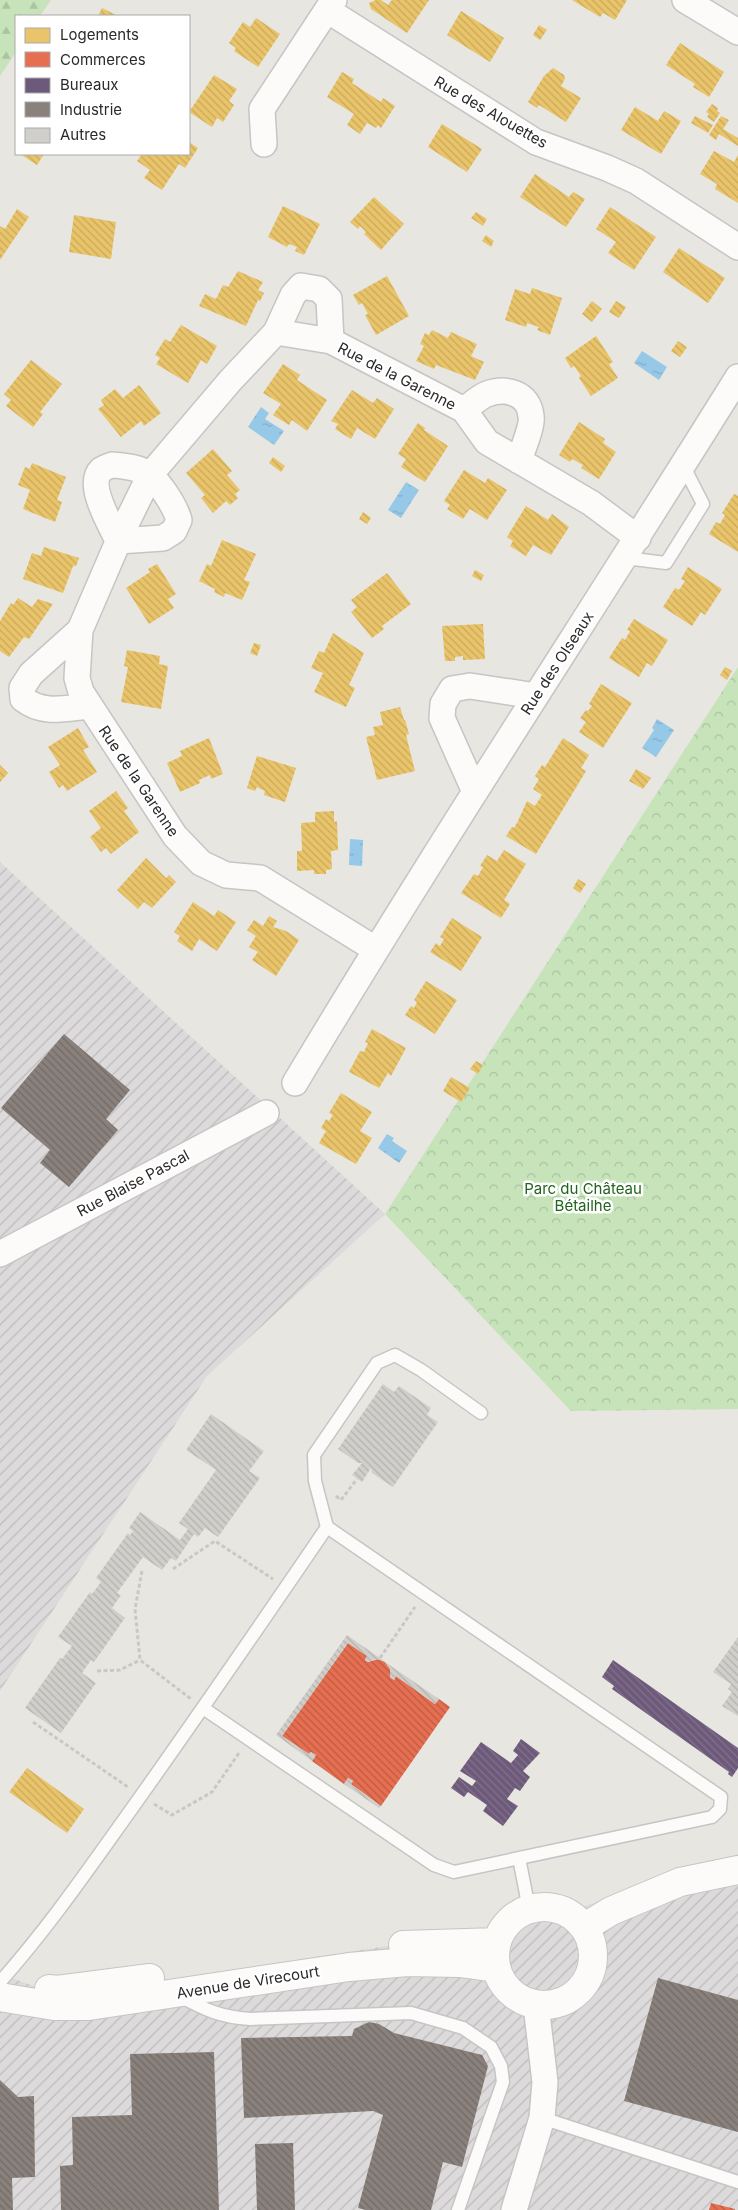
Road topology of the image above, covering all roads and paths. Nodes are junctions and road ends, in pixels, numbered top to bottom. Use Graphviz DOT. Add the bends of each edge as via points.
graph roads {
  1 [pos="685,0"];
  2 [pos="330,5"];
  3 [pos="738,32"];
  4 [pos="264,144"];
  5 [pos="738,247"];
  6 [pos="276,332"];
  7 [pos="331,342"];
  8 [pos="738,377"];
  9 [pos="464,410"];
  10 [pos="519,461"];
  11 [pos="683,465"];
  12 [pos="150,475"];
  13 [pos="118,541"];
  14 [pos="631,548"];
  15 [pos="80,630"];
  16 [pos="536,696"];
  17 [pos="90,706"];
  18 [pos="475,792"];
  19 [pos="375,949"];
  20 [pos="295,1083"];
  21 [pos="266,1112"];
  22 [pos="0,1254"];
  23 [pos="481,1413"];
  24 [pos="357,1479"];
  25 [pos="316,1481"];
  26 [pos="327,1527"];
  27 [pos="173,1569"];
  28 [pos="142,1571"];
  29 [pos="286,1588"];
  30 [pos="423,1594"];
  31 [pos="380,1658"];
  32 [pos="140,1660"];
  33 [pos="97,1671"];
  34 [pos="203,1708"];
  35 [pos="519,1858"];
  36 [pos="738,1870"];
  37 [pos="530,1909"];
  38 [pos="585,1927"];
  39 [pos="497,1942"];
  40 [pos="496,1968"];
  41 [pos="0,1982"];
  42 [pos="176,1993"];
  43 [pos="0,1997"];
  44 [pos="536,2005"];
  45 [pos="542,2118"];
  46 [pos="738,2182"];
  47 [pos="458,2210"];
  48 [pos="514,2210"];
  1 -- 3 [label="street"];
  2 -- 4 [label="street, Rue des Alouettes" via="262,109"];
  2 -- 5 [label="street, Rue des Alouettes" via="536,142 636,181"];
  6 -- 7 [label="street, Rue de la Garenne"];
  6 -- 7 [label="street, Rue de la Garenne" via="293,294 301,286 319,289 329,299"];
  6 -- 12 [label="street, Rue de la Garenne"];
  7 -- 9 [label="street, Rue de la Garenne"];
  8 -- 11 [label="street, Rue des OIseaux"];
  9 -- 10 [label="street, Rue de la Garenne" via="487,442"];
  9 -- 10 [label="street, Rue de la Garenne" via="486,394 517,393 527,401 532,417"];
  10 -- 14 [label="street, Rue de la Garenne" via="591,503"];
  11 -- 14 [label="street, Rue des OIseaux"];
  11 -- 14 [label="lane" via="703,504 672,554 666,563"];
  12 -- 13 [label="street, Rue de la Garenne"];
  12 -- 13 [label="street" via="176,508 179,520 174,531 162,538"];
  12 -- 13 [label="street" via="129,466 112,465 101,470 96,482 97,495"];
  13 -- 15 [label="street, Rue de la Garenne"];
  14 -- 16 [label="street, Rue des OIseaux"];
  15 -- 17 [label="street, Rue de la Garenne" via="77,678"];
  15 -- 17 [label="street, Rue de la Garenne" via="31,674 22,688 23,699 33,707 47,710"];
  16 -- 18 [label="street, Rue des OIseaux"];
  16 -- 18 [label="street" via="470,686 452,689 443,704 442,718"];
  17 -- 19 [label="street, Rue de la Garenne" via="175,836 201,863 226,875 260,878"];
  18 -- 19 [label="street, Rue des OIseaux"];
  19 -- 20 [label="street, Rue des OIseaux"];
  21 -- 22 [label="street, Rue Blaise Pascal"];
  23 -- 25 [label="lane" via="395,1355 377,1363 314,1455"];
  24 -- 25 [label="path" via="341,1500"];
  25 -- 26 [label="lane"];
  26 -- 29 [label="lane"];
  26 -- 30 [label="lane"];
  27 -- 29 [label="path" via="215,1541"];
  28 -- 32 [label="path" via="135,1609"];
  29 -- 34 [label="lane"];
  30 -- 31 [label="path"];
  30 -- 35 [label="lane" via="721,1797 720,1808 712,1817"];
  32 -- 33 [label="path" via="120,1670"];
  32 -- 34 [label="path"];
  34 -- 35 [label="lane" via="434,1865 454,1872"];
  34 -- 41 [label="lane" via="73,1890"];
  35 -- 37 [label="lane"];
  36 -- 38 [label="street" via="680,1882 611,1911"];
  37 -- 38 [label="street" via="560,1909"];
  37 -- 39 [label="street" via="509,1921"];
  38 -- 44 [label="street" via="592,1942 594,1959 582,1989 553,2005"];
  39 -- 40 [label="street"];
  39 -- 41 [label="street, Avenue de Virecourt" via="349,1950 57,1990"];
  40 -- 42 [label="street, Avenue de Virecourt" via="408,1962 349,1967"];
  40 -- 44 [label="street" via="504,1986 518,1999"];
  42 -- 43 [label="street, Avenue de Virecourt" via="89,2006 54,2006"];
  42 -- 47 [label="lane" via="207,2011 250,2019 411,2013 463,2028 491,2047 501,2066 503,2082"];
  44 -- 45 [label="street" via="545,2082"];
  45 -- 46 [label="lane"];
  45 -- 48 [label="street"];
}
